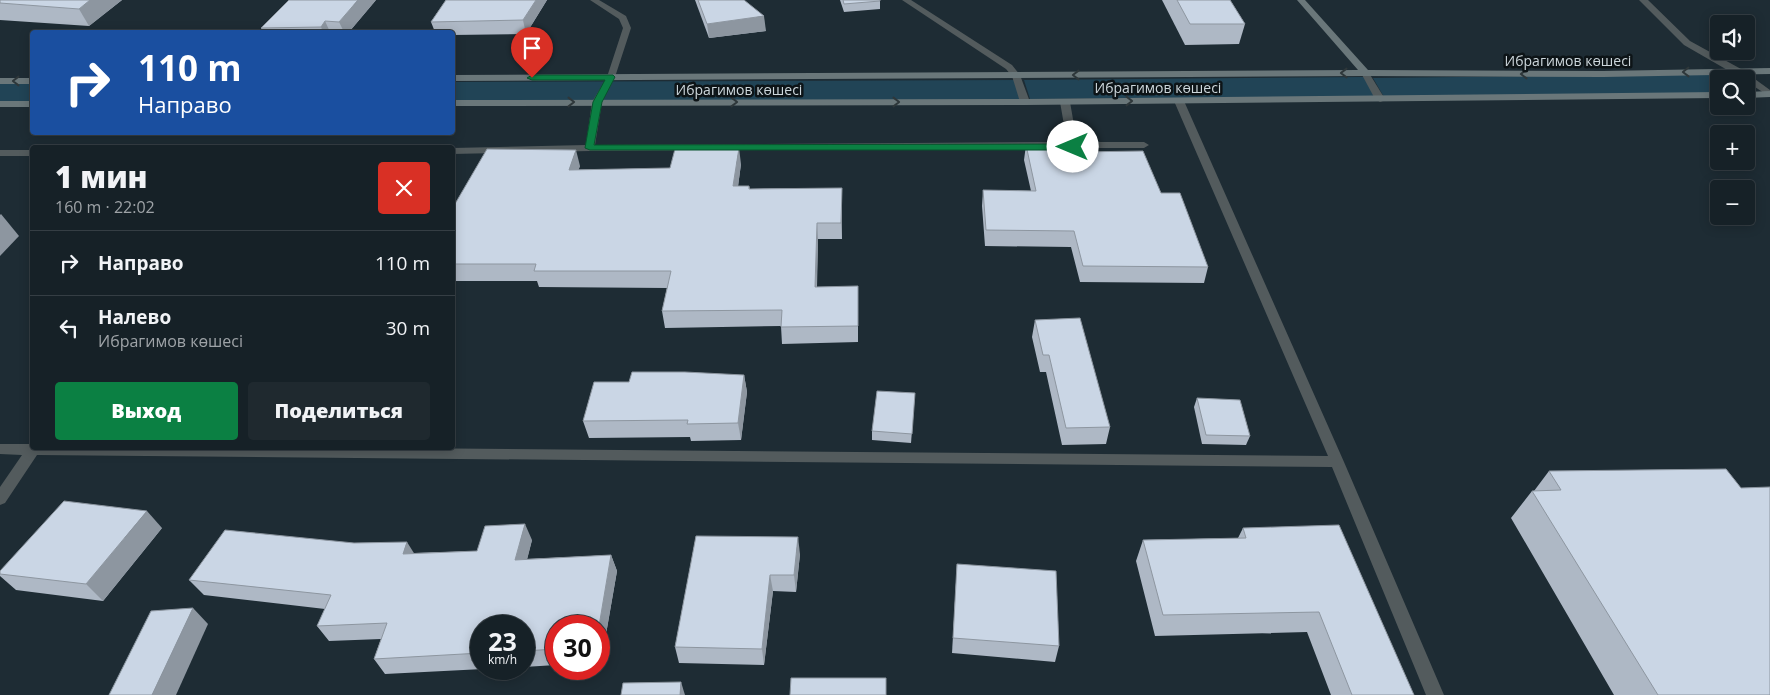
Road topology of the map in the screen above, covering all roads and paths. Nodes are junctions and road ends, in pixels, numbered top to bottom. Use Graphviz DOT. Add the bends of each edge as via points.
graph roads {
  1 [pos="594,0"];
  2 [pos="906,0"];
  3 [pos="1301,0"];
  4 [pos="1643,0"];
  5 [pos="1736,70"];
  6 [pos="1755,71"];
  7 [pos="1770,71"];
  8 [pos="1710,72"];
  9 [pos="1366,73"];
  10 [pos="1016,75"];
  11 [pos="611,77"];
  12 [pos="455,78"];
  13 [pos="0,81"];
  14 [pos="30,81"];
  15 [pos="1755,83"];
  16 [pos="1770,94"];
  17 [pos="1710,95"];
  18 [pos="1755,95"];
  19 [pos="1380,99"];
  20 [pos="1179,101"];
  21 [pos="597,102"];
  22 [pos="1025,102"];
  23 [pos="1064,102"];
  24 [pos="455,103"];
  25 [pos="0,104"];
  26 [pos="30,104"];
  27 [pos="1144,145"];
  28 [pos="1073,147"];
  29 [pos="590,148"];
  30 [pos="455,151"];
  31 [pos="0,153"];
  32 [pos="30,153"];
  33 [pos="0,448"];
  34 [pos="30,450"];
  35 [pos="33,450"];
  36 [pos="1337,462"];
  37 [pos="0,499"];
  38 [pos="1435,695"];
  1 -- 11 [label="street" via="623,18 627,28"];
  2 -- 10 [label="street" via="1009,67"];
  3 -- 9 [label="street"];
  4 -- 5 [label="street" via="1687,43"];
  6 -- 7 [label="street, Ибрагимов көшесі"];
  8 -- 9 [label="street, Ибрагимов көшесі, one-way"];
  9 -- 10 [label="street, Ибрагимов көшесі, one-way"];
  9 -- 19 [label="street"];
  10 -- 11 [label="street, Ибрагимов көшесі"];
  10 -- 22 [label="street"];
  11 -- 12 [label="street, Ибрагимов көшесі"];
  11 -- 21 [label="street"];
  14 -- 13 [label="street, one-way"];
  15 -- 16 [label="street"];
  16 -- 18 [label="street"];
  17 -- 19 [label="street, Ибрагимов көшесі"];
  19 -- 20 [label="street, Ибрагимов көшесі"];
  23 -- 20 [label="street, Ибрагимов көшесі, one-way"];
  20 -- 36 [label="street"];
  21 -- 22 [label="street, Ибрагимов көшесі, one-way"];
  24 -- 21 [label="street, Ибрагимов көшесі, one-way"];
  21 -- 29 [label="street"];
  22 -- 23 [label="street, Ибрагимов көшесі"];
  23 -- 28 [label="street"];
  25 -- 26 [label="street"];
  27 -- 28 [label="street"];
  28 -- 29 [label="street"];
  29 -- 30 [label="street"];
  31 -- 32 [label="street"];
  33 -- 34 [label="street"];
  35 -- 36 [label="street"];
  35 -- 37 [label="street"];
  36 -- 38 [label="street"];
}
